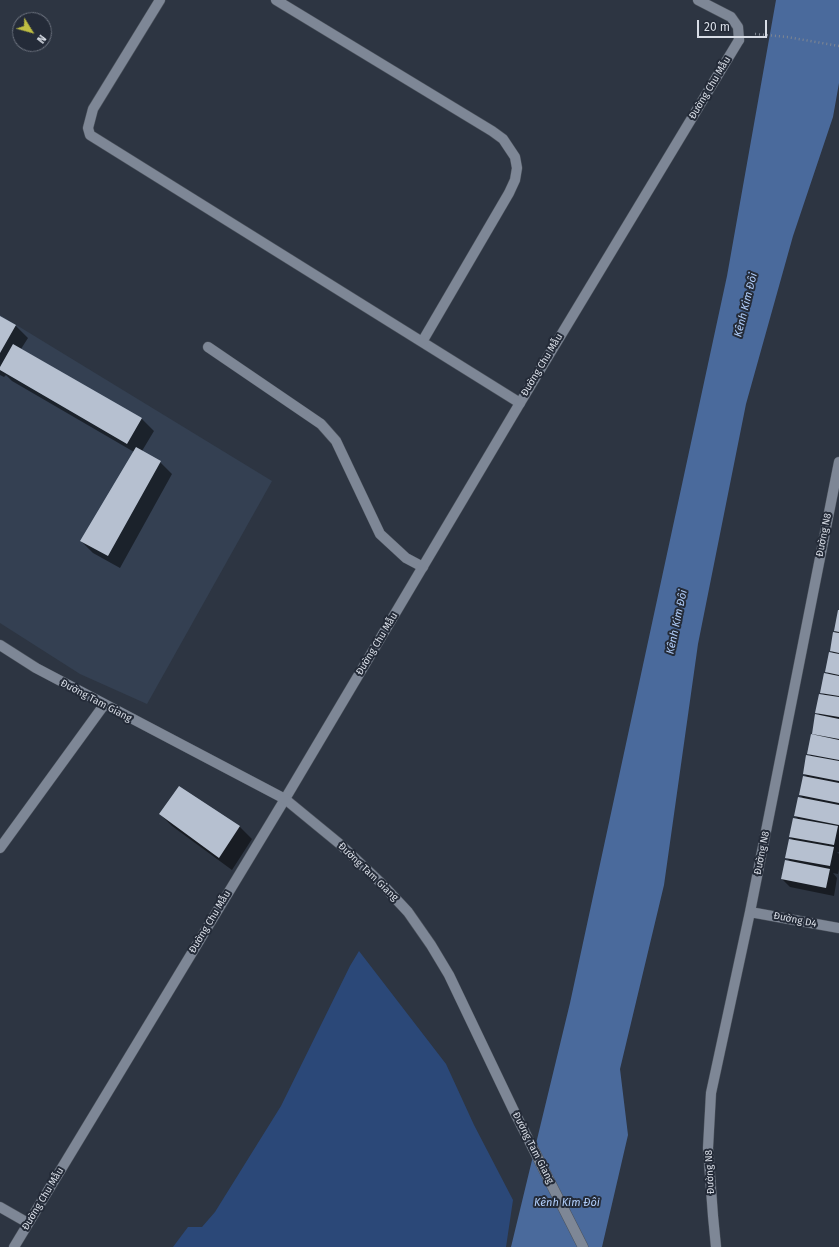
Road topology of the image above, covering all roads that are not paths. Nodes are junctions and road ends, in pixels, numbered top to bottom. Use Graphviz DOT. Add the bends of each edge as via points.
graph roads {
  1 [pos="160,0"];
  2 [pos="276,0"];
  3 [pos="698,0"];
  4 [pos="422,342"];
  5 [pos="208,347"];
  6 [pos="520,403"];
  7 [pos="839,465"];
  8 [pos="423,567"];
  9 [pos="0,646"];
  10 [pos="104,705"];
  11 [pos="285,799"];
  12 [pos="0,848"];
  13 [pos="750,912"];
  14 [pos="839,928"];
  15 [pos="0,1207"];
  16 [pos="28,1223"];
  17 [pos="14,1247"];
  18 [pos="583,1247"];
  19 [pos="716,1247"];
  1 -- 4 [label="street" via="93,109 88,128 90,135"];
  2 -- 4 [label="street" via="492,131 502,139 515,157 515,180 509,193"];
  3 -- 6 [label="street, Đường Chu Mẫu" via="731,17 736,23 739,36"];
  4 -- 6 [label="street"];
  5 -- 8 [label="street" via="321,424 336,441 380,534 406,558"];
  6 -- 8 [label="street, Đường Chu Mẫu"];
  7 -- 13 [label="street, Đường N8"];
  8 -- 11 [label="street, Đường Chu Mẫu"];
  9 -- 10 [label="street, Đường Tam Giang"];
  10 -- 11 [label="street, Đường Tam Giang"];
  10 -- 12 [label="street"];
  11 -- 16 [label="street, Đường Chu Mẫu"];
  11 -- 18 [label="street, Đường Tam Giang" via="341,845 381,883 408,912 431,945 449,975"];
  13 -- 14 [label="street, Đường D4"];
  13 -- 19 [label="street, Đường N8" via="712,1093 708,1148"];
  15 -- 16 [label="street"];
  16 -- 17 [label="street, Đường Chu Mẫu"];
}
